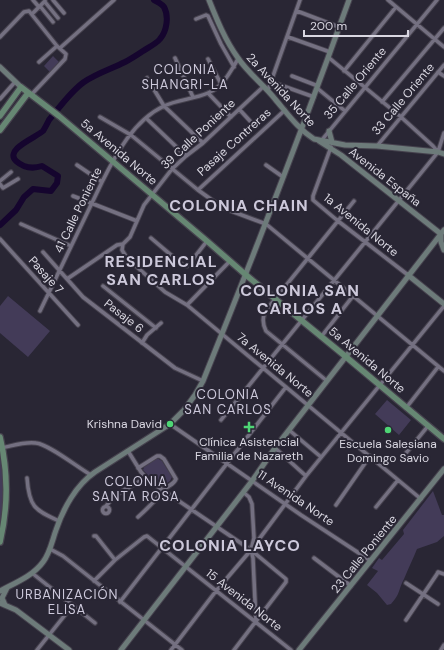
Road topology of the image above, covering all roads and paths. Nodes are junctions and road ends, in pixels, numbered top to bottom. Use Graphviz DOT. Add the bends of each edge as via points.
graph roads {
  1 [pos="32,0"];
  2 [pos="53,0"];
  3 [pos="114,0"];
  4 [pos="208,0"];
  5 [pos="300,0"];
  6 [pos="349,0"];
  7 [pos="388,0"];
  8 [pos="437,0"];
  9 [pos="44,1"];
  10 [pos="39,7"];
  11 [pos="396,7"];
  12 [pos="297,11"];
  13 [pos="64,13"];
  14 [pos="32,14"];
  15 [pos="58,18"];
  16 [pos="196,19"];
  17 [pos="53,22"];
  18 [pos="417,24"];
  19 [pos="339,27"];
  20 [pos="444,28"];
  21 [pos="288,37"];
  22 [pos="0,38"];
  23 [pos="435,39"];
  24 [pos="59,47"];
  25 [pos="444,47"];
  26 [pos="329,54"];
  27 [pos="175,58"];
  28 [pos="208,59"];
  29 [pos="238,59"];
  30 [pos="39,62"];
  31 [pos="444,65"];
  32 [pos="0,66"];
  33 [pos="234,67"];
  34 [pos="344,70"];
  35 [pos="438,72"];
  36 [pos="292,76"];
  37 [pos="444,76"];
  38 [pos="147,78"];
  39 [pos="15,82"];
  40 [pos="272,82"];
  41 [pos="221,84"];
  42 [pos="264,86"];
  43 [pos="21,87"];
  44 [pos="318,87"];
  45 [pos="365,87"];
  46 [pos="268,90"];
  47 [pos="208,93"];
  48 [pos="30,94"];
  49 [pos="193,97"];
  50 [pos="314,97"];
  51 [pos="0,99"];
  52 [pos="382,102"];
  53 [pos="164,106"];
  54 [pos="239,109"];
  55 [pos="285,110"];
  56 [pos="345,111"];
  57 [pos="0,116"];
  58 [pos="100,117"];
  59 [pos="231,117"];
  60 [pos="401,117"];
  61 [pos="146,118"];
  62 [pos="250,122"];
  63 [pos="0,130"];
  64 [pos="302,130"];
  65 [pos="328,131"];
  66 [pos="444,133"];
  67 [pos="131,135"];
  68 [pos="312,138"];
  69 [pos="321,141"];
  70 [pos="202,143"];
  71 [pos="297,144"];
  72 [pos="331,145"];
  73 [pos="345,145"];
  74 [pos="377,146"];
  75 [pos="438,152"];
  76 [pos="444,154"];
  77 [pos="341,155"];
  78 [pos="186,156"];
  79 [pos="112,161"];
  80 [pos="266,165"];
  81 [pos="77,166"];
  82 [pos="172,169"];
  83 [pos="11,172"];
  84 [pos="283,177"];
  85 [pos="18,179"];
  86 [pos="0,182"];
  87 [pos="102,182"];
  88 [pos="198,190"];
  89 [pos="152,194"];
  90 [pos="73,196"];
  91 [pos="398,200"];
  92 [pos="354,201"];
  93 [pos="91,204"];
  94 [pos="137,221"];
  95 [pos="338,221"];
  96 [pos="21,224"];
  97 [pos="266,224"];
  98 [pos="443,232"];
  99 [pos="151,238"];
  100 [pos="0,239"];
  101 [pos="207,241"];
  102 [pos="365,241"];
  103 [pos="122,244"];
  104 [pos="71,246"];
  105 [pos="444,250"];
  106 [pos="43,252"];
  107 [pos="308,259"];
  108 [pos="230,261"];
  109 [pos="60,272"];
  110 [pos="246,275"];
  111 [pos="408,275"];
  112 [pos="66,279"];
  113 [pos="333,280"];
  114 [pos="103,286"];
  115 [pos="49,293"];
  116 [pos="353,296"];
  117 [pos="275,299"];
  118 [pos="187,305"];
  119 [pos="444,305"];
  120 [pos="40,310"];
  121 [pos="377,316"];
  122 [pos="302,321"];
  123 [pos="161,323"];
  124 [pos="78,325"];
  125 [pos="156,328"];
  126 [pos="222,335"];
  127 [pos="321,337"];
  128 [pos="142,343"];
  129 [pos="282,345"];
  130 [pos="412,346"];
  131 [pos="346,356"];
  132 [pos="438,367"];
  133 [pos="263,368"];
  134 [pos="444,371"];
  135 [pos="203,381"];
  136 [pos="327,381"];
  137 [pos="380,386"];
  138 [pos="286,387"];
  139 [pos="308,405"];
  140 [pos="406,408"];
  141 [pos="221,420"];
  142 [pos="170,424"];
  143 [pos="428,426"];
  144 [pos="289,430"];
  145 [pos="342,432"];
  146 [pos="0,437"];
  147 [pos="444,439"];
  148 [pos="1,448"];
  149 [pos="275,448"];
  150 [pos="128,451"];
  151 [pos="406,453"];
  152 [pos="370,456"];
  153 [pos="321,457"];
  154 [pos="228,464"];
  155 [pos="138,468"];
  156 [pos="444,469"];
  157 [pos="90,475"];
  158 [pos="306,476"];
  159 [pos="26,478"];
  160 [pos="145,478"];
  161 [pos="398,480"];
  162 [pos="252,481"];
  163 [pos="164,492"];
  164 [pos="243,492"];
  165 [pos="421,499"];
  166 [pos="285,504"];
  167 [pos="336,505"];
  168 [pos="106,506"];
  169 [pos="376,507"];
  170 [pos="191,510"];
  171 [pos="138,517"];
  172 [pos="59,521"];
  173 [pos="216,526"];
  174 [pos="94,536"];
  175 [pos="0,542"];
  176 [pos="162,548"];
  177 [pos="50,549"];
  178 [pos="251,550"];
  179 [pos="314,558"];
  180 [pos="115,560"];
  181 [pos="371,561"];
  182 [pos="186,566"];
  183 [pos="32,573"];
  184 [pos="444,574"];
  185 [pos="94,581"];
  186 [pos="406,583"];
  187 [pos="351,586"];
  188 [pos="7,587"];
  189 [pos="0,591"];
  190 [pos="216,591"];
  191 [pos="423,594"];
  192 [pos="120,602"];
  193 [pos="2,604"];
  194 [pos="438,604"];
  195 [pos="73,605"];
  196 [pos="144,620"];
  197 [pos="406,620"];
  198 [pos="256,622"];
  199 [pos="95,623"];
  200 [pos="50,634"];
  201 [pos="444,644"];
  202 [pos="175,645"];
  203 [pos="37,650"];
  204 [pos="69,650"];
  205 [pos="121,650"];
  206 [pos="171,650"];
  207 [pos="182,650"];
  208 [pos="234,650"];
  209 [pos="291,650"];
  210 [pos="299,650"];
  211 [pos="441,650"];
  1 -- 10 [label="street"];
  2 -- 13 [label="street"];
  3 -- 24 [label="street"];
  4 -- 29 [label="street, 2a Avenida Norte"];
  5 -- 12 [label="street"];
  6 -- 19 [label="street"];
  7 -- 11 [label="street"];
  8 -- 18 [label="street, 35 Calle Oriente"];
  9 -- 10 [label="street"];
  9 -- 15 [label="street"];
  10 -- 14 [label="street"];
  10 -- 17 [label="street"];
  11 -- 18 [label="street"];
  11 -- 34 [label="street"];
  12 -- 19 [label="street"];
  12 -- 21 [label="street"];
  14 -- 22 [label="street" via="24,12"];
  14 -- 24 [label="street"];
  16 -- 33 [label="street" via="208,16"];
  18 -- 23 [label="street"];
  18 -- 45 [label="street, 35 Calle Oriente"];
  19 -- 26 [label="street"];
  20 -- 23 [label="street"];
  21 -- 26 [label="street"];
  21 -- 40 [label="street"];
  23 -- 25 [label="street"];
  23 -- 52 [label="street"];
  24 -- 30 [label="street"];
  24 -- 48 [label="street" via="66,54 65,59"];
  26 -- 34 [label="street"];
  26 -- 44 [label="street"];
  27 -- 49 [label="street"];
  28 -- 41 [label="street"];
  29 -- 33 [label="street, 41 Calle Poniente"];
  29 -- 42 [label="street, 2a Avenida Norte"];
  31 -- 35 [label="street, 33 Calle Oriente"];
  32 -- 39 [label="street, 5a Avenida Norte"];
  33 -- 41 [label="street, 41 Calle Poniente"];
  34 -- 45 [label="street"];
  35 -- 37 [label="street"];
  35 -- 60 [label="street, 33 Calle Oriente"];
  36 -- 44 [label="street"];
  38 -- 53 [label="street"];
  39 -- 43 [label="street, 5a Avenida Norte"];
  39 -- 51 [label="street"];
  40 -- 46 [label="street"];
  40 -- 50 [label="street"];
  41 -- 47 [label="street, 41 Calle Poniente"];
  42 -- 46 [label="street, 2a Avenida Norte"];
  42 -- 54 [label="street, 39 Calle Poniente"];
  43 -- 48 [label="main road, 5a Avenida Norte"];
  43 -- 57 [label="main road"];
  44 -- 50 [label="street"];
  44 -- 56 [label="street"];
  45 -- 52 [label="street"];
  45 -- 56 [label="street, 35 Calle Oriente"];
  46 -- 55 [label="street, 2a Avenida Norte"];
  47 -- 49 [label="street, 41 Calle Poniente"];
  47 -- 59 [label="street"];
  48 -- 63 [label="main road"];
  48 -- 79 [label="main road, 5a Avenida Norte"];
  49 -- 53 [label="street, 41 Calle Poniente"];
  50 -- 64 [label="street"];
  52 -- 60 [label="street"];
  53 -- 61 [label="street, 41 Calle Poniente"];
  53 -- 70 [label="street"];
  54 -- 59 [label="street, 39 Calle Poniente"];
  54 -- 62 [label="street"];
  55 -- 64 [label="street, 2a Avenida Norte"];
  55 -- 88 [label="street, Pasaje Contreras"];
  56 -- 65 [label="street, 35 Calle Oriente"];
  58 -- 67 [label="street"];
  59 -- 70 [label="street, 39 Calle Poniente"];
  60 -- 74 [label="street, 33 Calle Oriente"];
  60 -- 75 [label="street"];
  61 -- 67 [label="street, 41 Calle Poniente"];
  61 -- 78 [label="street"];
  64 -- 68 [label="street, 2a Avenida Norte"];
  64 -- 71 [label="street"];
  65 -- 69 [label="street, 35 Calle Oriente"];
  65 -- 72 [label="street"];
  66 -- 75 [label="street"];
  67 -- 79 [label="street, 41 Calle Poniente"];
  67 -- 82 [label="street"];
  68 -- 69 [label="street, Avenida España"];
  68 -- 71 [label="street" via="301,140"];
  69 -- 72 [label="street, Avenida España"];
  70 -- 78 [label="street, 39 Calle Poniente"];
  71 -- 84 [label="street"];
  72 -- 73 [label="street"];
  72 -- 77 [label="street, Avenida España"];
  72 -- 95 [label="street, 1a Avenida Norte" via="313,199"];
  73 -- 74 [label="street"];
  73 -- 77 [label="street" via="341,149"];
  74 -- 75 [label="street"];
  75 -- 76 [label="street"];
  75 -- 91 [label="street"];
  77 -- 91 [label="street, Avenida España"];
  78 -- 82 [label="street, 39 Calle Poniente"];
  79 -- 87 [label="street, 41 Calle Poniente"];
  79 -- 89 [label="main road, 5a Avenida Norte"];
  80 -- 84 [label="street"];
  81 -- 87 [label="street"];
  82 -- 88 [label="street"];
  82 -- 89 [label="street, 39 Calle Poniente"];
  83 -- 86 [label="street"];
  84 -- 97 [label="street"];
  85 -- 86 [label="street" via="3,188"];
  87 -- 93 [label="street, 41 Calle Poniente"];
  88 -- 97 [label="street" via="223,208"];
  89 -- 94 [label="street, 39 Calle Poniente"];
  89 -- 101 [label="main road, 5a Avenida Norte"];
  90 -- 93 [label="street"];
  91 -- 98 [label="street, Avenida España"];
  91 -- 102 [label="street"];
  92 -- 95 [label="street"];
  93 -- 94 [label="street"];
  93 -- 104 [label="street, 41 Calle Poniente"];
  94 -- 103 [label="street, 39 Calle Poniente" via="130,237"];
  95 -- 102 [label="street, 1a Avenida Norte"];
  95 -- 107 [label="street"];
  96 -- 104 [label="street"];
  97 -- 107 [label="street"];
  97 -- 110 [label="street"];
  98 -- 105 [label="street" via="441,242"];
  98 -- 111 [label="street"];
  99 -- 101 [label="street" via="184,266 190,263"];
  100 -- 115 [label="street, Pasaje 7"];
  101 -- 108 [label="main road, 5a Avenida Norte"];
  102 -- 111 [label="street, 1a Avenida Norte"];
  102 -- 113 [label="street"];
  103 -- 112 [label="street, 39 Calle Poniente"];
  103 -- 118 [label="street, 7a Avenida Norte" via="122,250 127,258 164,292"];
  104 -- 109 [label="street, 41 Calle Poniente"];
  106 -- 109 [label="street, Pasaje 6"];
  107 -- 113 [label="street"];
  107 -- 117 [label="street"];
  108 -- 110 [label="main road, 5a Avenida Norte"];
  108 -- 118 [label="street"];
  109 -- 112 [label="street, Pasaje 6"];
  109 -- 115 [label="street, 41 Calle Poniente"];
  110 -- 117 [label="main road, 5a Avenida Norte"];
  110 -- 126 [label="street"];
  111 -- 119 [label="street, 1a Avenida Norte"];
  111 -- 121 [label="street"];
  112 -- 128 [label="street, Pasaje 6" via="83,297"];
  113 -- 116 [label="street"];
  113 -- 122 [label="street"];
  114 -- 125 [label="street"];
  115 -- 120 [label="street, 41 Calle Poniente"];
  115 -- 124 [label="street, Pasaje 7"];
  116 -- 121 [label="street"];
  116 -- 127 [label="street"];
  117 -- 122 [label="main road, 5a Avenida Norte"];
  117 -- 129 [label="street" via="263,316 263,322 266,331"];
  118 -- 126 [label="street, 7a Avenida Norte"];
  119 -- 130 [label="street"];
  121 -- 130 [label="street"];
  121 -- 131 [label="street"];
  122 -- 127 [label="main road, 5a Avenida Norte"];
  122 -- 129 [label="street"];
  123 -- 125 [label="street"];
  125 -- 128 [label="street"];
  126 -- 133 [label="street, 7a Avenida Norte"];
  126 -- 135 [label="street"];
  127 -- 131 [label="main road, 5a Avenida Norte"];
  128 -- 135 [label="street, Pasaje 6" via="180,371"];
  129 -- 133 [label="street"];
  129 -- 136 [label="street"];
  130 -- 132 [label="street"];
  130 -- 137 [label="street"];
  131 -- 136 [label="street"];
  131 -- 137 [label="main road, 5a Avenida Norte"];
  132 -- 134 [label="street"];
  132 -- 140 [label="street"];
  133 -- 138 [label="street, 7a Avenida Norte"];
  133 -- 141 [label="street"];
  135 -- 142 [label="street" via="184,410"];
  136 -- 139 [label="street"];
  137 -- 140 [label="main road, 5a Avenida Norte"];
  137 -- 145 [label="street"];
  138 -- 139 [label="street, 7a Avenida Norte"];
  138 -- 154 [label="street"];
  139 -- 144 [label="street"];
  139 -- 145 [label="street, 7a Avenida Norte"];
  140 -- 143 [label="main road, 5a Avenida Norte"];
  142 -- 150 [label="street"];
  142 -- 154 [label="street, 11 Avenida Norte"];
  143 -- 147 [label="main road, 5a Avenida Norte"];
  143 -- 151 [label="street"];
  144 -- 149 [label="street"];
  144 -- 153 [label="street"];
  145 -- 152 [label="street, 7a Avenida Norte"];
  145 -- 153 [label="street"];
  146 -- 148 [label="main road"];
  148 -- 157 [label="street" via="28,442 39,443"];
  148 -- 175 [label="main road" via="6,486"];
  149 -- 158 [label="street"];
  149 -- 162 [label="street"];
  150 -- 155 [label="street"];
  150 -- 157 [label="street"];
  152 -- 161 [label="street, 7a Avenida Norte"];
  152 -- 167 [label="street"];
  153 -- 158 [label="street"];
  154 -- 162 [label="street, 11 Avenida Norte"];
  154 -- 170 [label="street"];
  155 -- 160 [label="street"];
  155 -- 163 [label="street" via="158,455 163,457 176,479"];
  156 -- 165 [label="street, 23 Calle Poniente"];
  157 -- 172 [label="street" via="69,501"];
  158 -- 166 [label="street"];
  159 -- 172 [label="street" via="30,499 36,508"];
  160 -- 163 [label="street"];
  160 -- 168 [label="street" via="118,493"];
  161 -- 165 [label="street, 7a Avenida Norte"];
  161 -- 169 [label="street"];
  162 -- 164 [label="street"];
  162 -- 166 [label="street, 11 Avenida Norte"];
  163 -- 170 [label="street"];
  163 -- 171 [label="street"];
  164 -- 173 [label="street"];
  164 -- 178 [label="street" via="252,504 254,538"];
  165 -- 181 [label="street, 23 Calle Poniente"];
  166 -- 178 [label="street"];
  166 -- 181 [label="street, 11 Avenida Norte"];
  170 -- 173 [label="street"];
  170 -- 176 [label="street"];
  172 -- 177 [label="street"];
  173 -- 178 [label="street"];
  173 -- 182 [label="street"];
  174 -- 180 [label="street"];
  176 -- 180 [label="street, 15 Avenida Norte" via="147,536"];
  176 -- 182 [label="street, 15 Avenida Norte"];
  176 -- 192 [label="street"];
  177 -- 183 [label="street"];
  177 -- 185 [label="street" via="61,554"];
  178 -- 190 [label="street"];
  178 -- 198 [label="street"];
  178 -- 198 [label="street" via="286,579"];
  179 -- 187 [label="street"];
  180 -- 185 [label="street"];
  181 -- 187 [label="street, 23 Calle Poniente"];
  182 -- 190 [label="street, 15 Avenida Norte"];
  182 -- 196 [label="street"];
  183 -- 188 [label="street"];
  183 -- 195 [label="street"];
  184 -- 191 [label="street" via="438,572"];
  185 -- 192 [label="street"];
  186 -- 191 [label="street"];
  187 -- 210 [label="street, 23 Calle Poniente"];
  188 -- 189 [label="street"];
  188 -- 193 [label="street" via="2,595"];
  190 -- 198 [label="street, 15 Avenida Norte"];
  190 -- 202 [label="street"];
  191 -- 194 [label="street"];
  191 -- 197 [label="street"];
  192 -- 196 [label="street"];
  193 -- 200 [label="street" via="16,610"];
  195 -- 199 [label="street"];
  195 -- 200 [label="street"];
  196 -- 202 [label="street"];
  196 -- 205 [label="street"];
  198 -- 208 [label="street"];
  198 -- 209 [label="street, 15 Avenida Norte"];
  200 -- 203 [label="street"];
  200 -- 204 [label="street"];
  201 -- 211 [label="street"];
  202 -- 206 [label="street"];
  202 -- 207 [label="street"];
}
